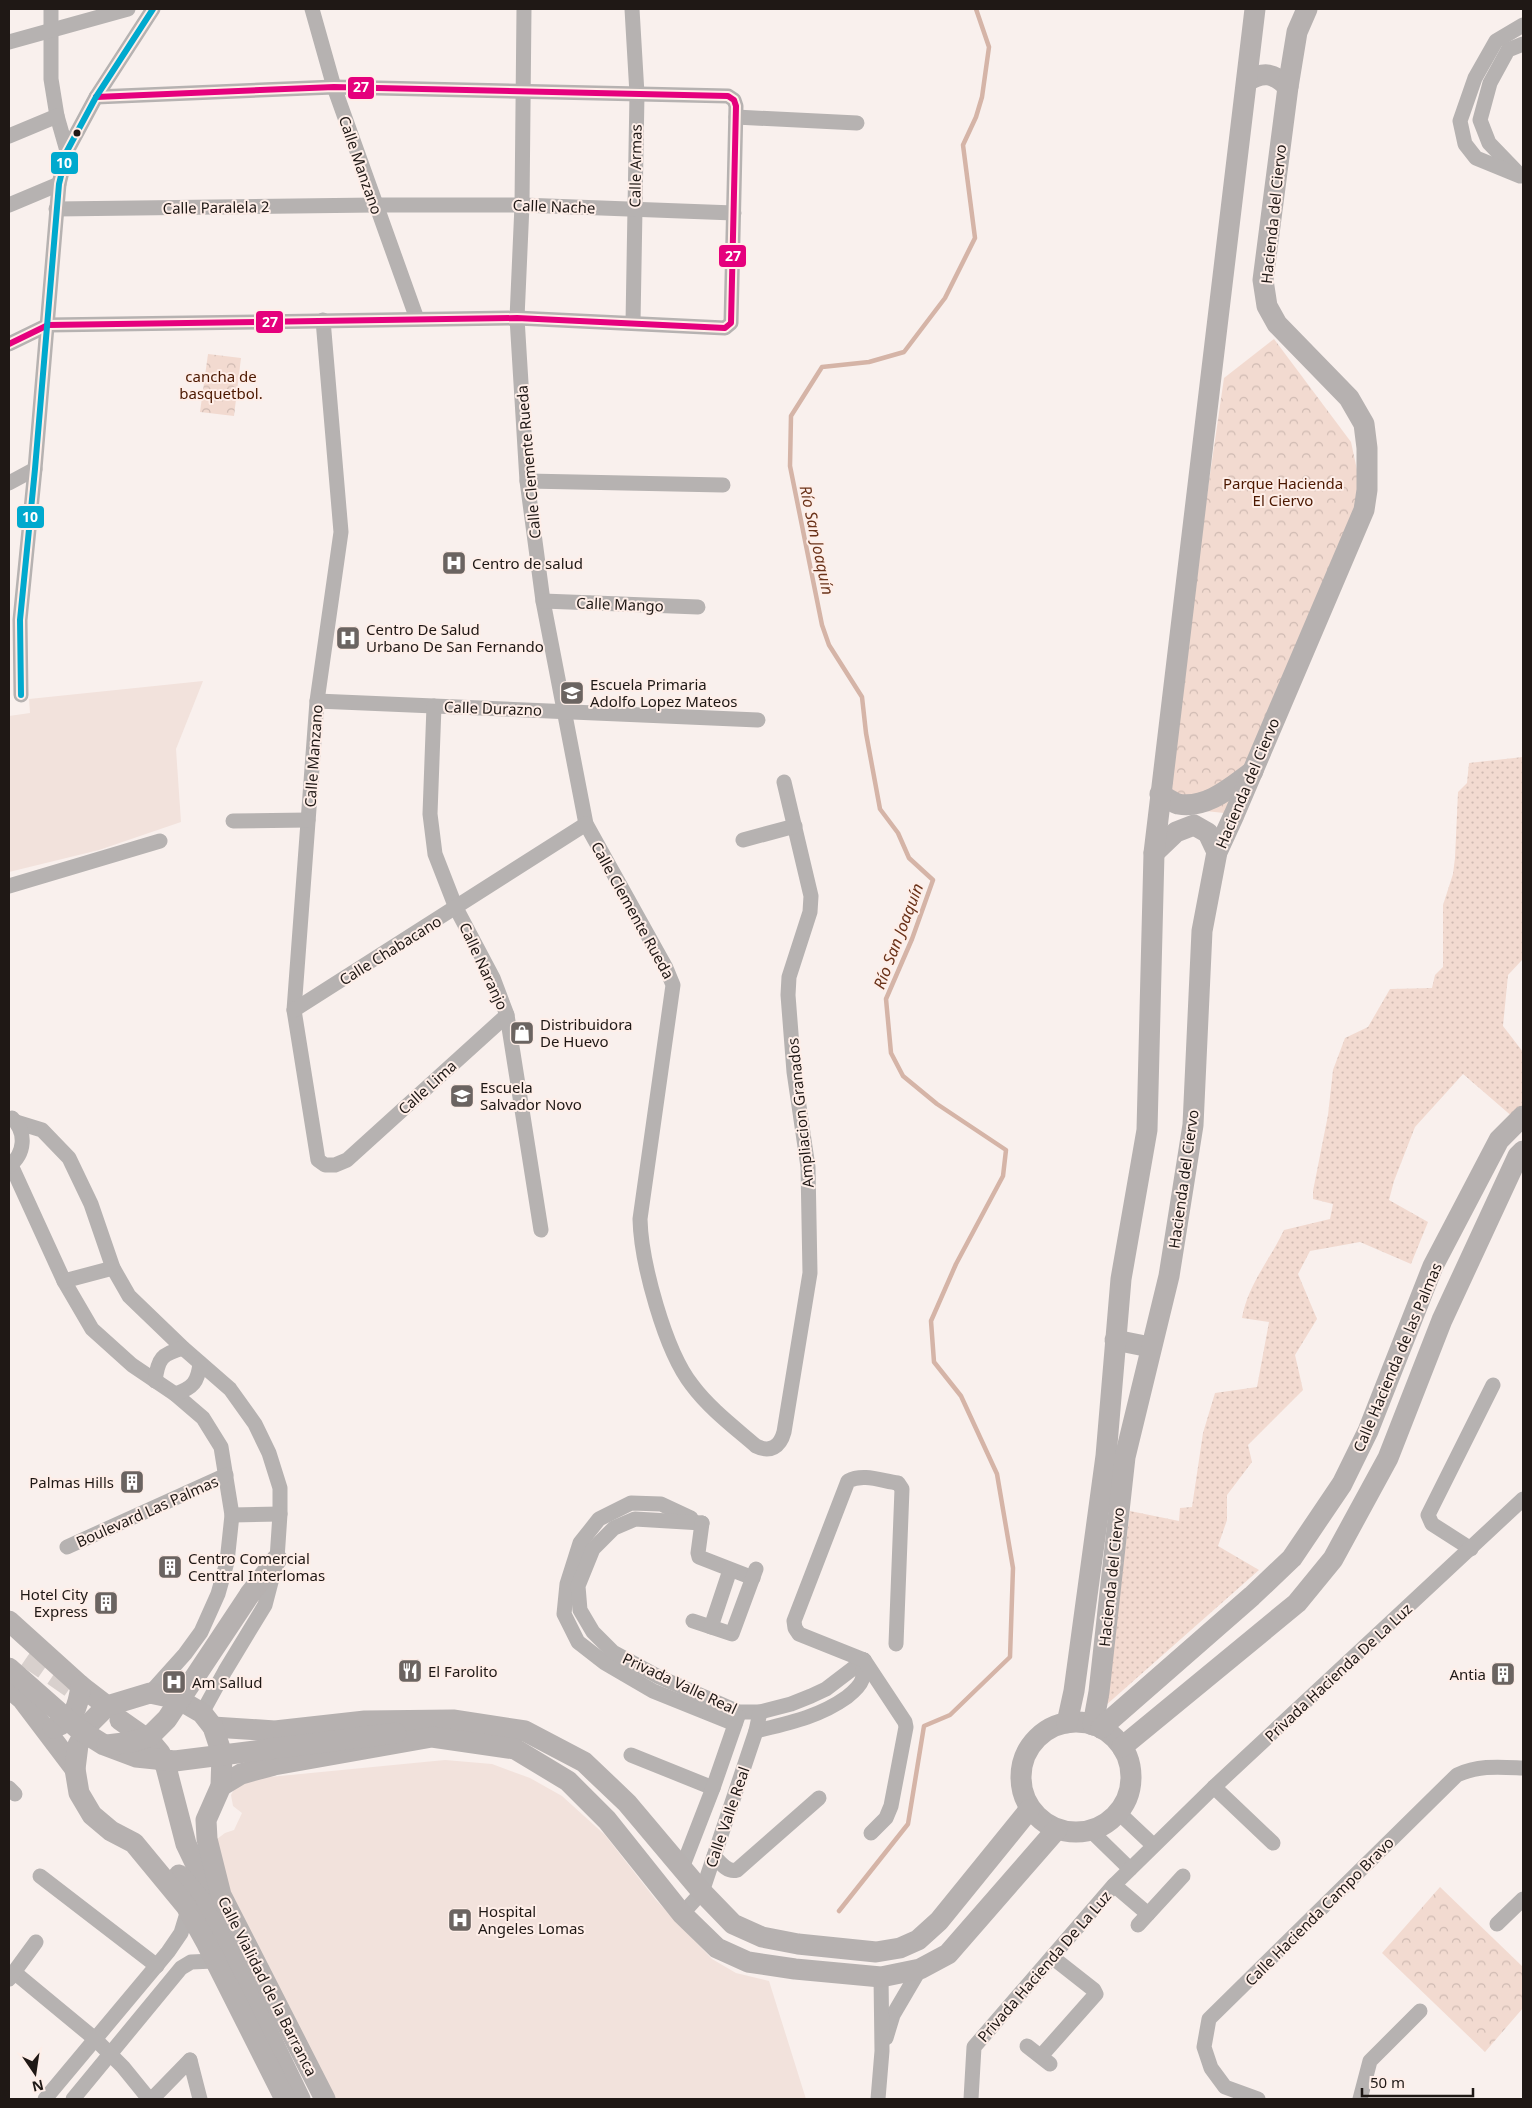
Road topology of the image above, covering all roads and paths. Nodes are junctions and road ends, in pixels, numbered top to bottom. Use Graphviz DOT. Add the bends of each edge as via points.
graph roads {
  1 [pos="51,9"];
  2 [pos="128,9"];
  3 [pos="153,9"];
  4 [pos="312,9"];
  5 [pos="524,9"];
  6 [pos="632,9"];
  7 [pos="1255,9"];
  8 [pos="1307,9"];
  9 [pos="1523,26"];
  10 [pos="50,29"];
  11 [pos="9,42"];
  12 [pos="1523,44"];
  13 [pos="1247,81"];
  14 [pos="334,87"];
  15 [pos="1288,87"];
  16 [pos="524,92"];
  17 [pos="637,94"];
  18 [pos="96,97"];
  19 [pos="58,116"];
  20 [pos="736,117"];
  21 [pos="857,123"];
  22 [pos="9,136"];
  23 [pos="66,151"];
  24 [pos="59,184"];
  25 [pos="9,205"];
  26 [pos="375,205"];
  27 [pos="522,205"];
  28 [pos="56,209"];
  29 [pos="635,209"];
  30 [pos="734,213"];
  31 [pos="517,318"];
  32 [pos="417,319"];
  33 [pos="323,320"];
  34 [pos="633,323"];
  35 [pos="48,325"];
  36 [pos="9,344"];
  37 [pos="35,469"];
  38 [pos="527,481"];
  39 [pos="9,483"];
  40 [pos="723,485"];
  41 [pos="543,601"];
  42 [pos="698,607"];
  43 [pos="15,623"];
  44 [pos="21,695"];
  45 [pos="317,701"];
  46 [pos="434,706"];
  47 [pos="563,711"];
  48 [pos="758,720"];
  49 [pos="1253,771"];
  50 [pos="784,782"];
  51 [pos="1160,794"];
  52 [pos="308,820"];
  53 [pos="233,821"];
  54 [pos="586,824"];
  55 [pos="795,826"];
  56 [pos="743,840"];
  57 [pos="160,841"];
  58 [pos="1217,852"];
  59 [pos="1154,854"];
  60 [pos="9,886"];
  61 [pos="456,908"];
  62 [pos="294,1010"];
  63 [pos="507,1015"];
  64 [pos="1523,1116"];
  65 [pos="12,1118"];
  66 [pos="1523,1151"];
  67 [pos="347,1160"];
  68 [pos="10,1165"];
  69 [pos="542,1230"];
  70 [pos="113,1268"];
  71 [pos="64,1281"];
  72 [pos="1115,1340"];
  73 [pos="1150,1347"];
  74 [pos="183,1348"];
  75 [pos="200,1363"];
  76 [pos="155,1381"];
  77 [pos="1494,1385"];
  78 [pos="175,1394"];
  79 [pos="777,1446"];
  80 [pos="226,1475"];
  81 [pos="1523,1499"];
  82 [pos="280,1514"];
  83 [pos="232,1515"];
  84 [pos="67,1547"];
  85 [pos="1470,1548"];
  86 [pos="277,1559"];
  87 [pos="730,1570"];
  88 [pos="1252,1596"];
  89 [pos="1278,1619"];
  90 [pos="9,1621"];
  91 [pos="693,1621"];
  92 [pos="711,1627"];
  93 [pos="9,1640"];
  94 [pos="896,1644"];
  95 [pos="185,1654"];
  96 [pos="864,1660"];
  97 [pos="18,1663"];
  98 [pos="225,1671"];
  99 [pos="81,1686"];
  100 [pos="9,1688"];
  101 [pos="150,1693"];
  102 [pos="760,1712"];
  103 [pos="114,1713"];
  104 [pos="737,1718"];
  105 [pos="208,1720"];
  106 [pos="1067,1723"];
  107 [pos="1097,1726"];
  108 [pos="45,1730"];
  109 [pos="275,1731"];
  110 [pos="756,1731"];
  111 [pos="432,1737"];
  112 [pos="104,1745"];
  113 [pos="1122,1747"];
  114 [pos="632,1755"];
  115 [pos="274,1765"];
  116 [pos="1523,1768"];
  117 [pos="75,1769"];
  118 [pos="221,1786"];
  119 [pos="1214,1787"];
  120 [pos="713,1788"];
  121 [pos="819,1798"];
  122 [pos="1029,1810"];
  123 [pos="1118,1812"];
  124 [pos="1057,1829"];
  125 [pos="1090,1830"];
  126 [pos="871,1833"];
  127 [pos="134,1843"];
  128 [pos="1273,1843"];
  129 [pos="1152,1845"];
  130 [pos="714,1856"];
  131 [pos="682,1868"];
  132 [pos="1130,1869"];
  133 [pos="40,1876"];
  134 [pos="1182,1876"];
  135 [pos="1114,1885"];
  136 [pos="702,1892"];
  137 [pos="221,1895"];
  138 [pos="1523,1900"];
  139 [pos="188,1910"];
  140 [pos="682,1914"];
  141 [pos="1497,1924"];
  142 [pos="36,1942"];
  143 [pos="1052,1957"];
  144 [pos="214,1961"];
  145 [pos="157,1966"];
  146 [pos="920,1969"];
  147 [pos="11,1975"];
  148 [pos="881,1977"];
  149 [pos="1420,2011"];
  150 [pos="95,2039"];
  151 [pos="1026,2046"];
  152 [pos="882,2051"];
  153 [pos="110,2054"];
  154 [pos="45,2099"];
  155 [pos="73,2099"];
  156 [pos="150,2099"];
  157 [pos="200,2099"];
  158 [pos="285,2099"];
  159 [pos="300,2099"];
  160 [pos="325,2099"];
  161 [pos="878,2099"];
  162 [pos="971,2099"];
  163 [pos="1258,2099"];
  164 [pos="1360,2099"];
  1 -- 10 [label="street"];
  2 -- 10 [label="street"];
  3 -- 18 [label="street"];
  4 -- 14 [label="street, Calle Manzano"];
  5 -- 16 [label="street, Calle Clemente Rueda"];
  6 -- 17 [label="street, Calle Armas"];
  7 -- 13 [label="main road, Hacienda del Ciervo"];
  8 -- 15 [label="main road, Hacienda del Ciervo" via="1297,32"];
  9 -- 12 [label="street" via="1496,41 1476,78 1460,121 1466,144 1476,158 1520,176 1489,143 1480,120 1490,83 1508,50"];
  10 -- 11 [label="street"];
  10 -- 19 [label="street" via="51,79"];
  13 -- 15 [label="main road" via="1258,75 1271,75"];
  13 -- 51 [label="main road, Hacienda del Ciervo"];
  14 -- 16 [label="street"];
  14 -- 18 [label="street"];
  14 -- 26 [label="street, Calle Manzano"];
  15 -- 49 [label="main road, Hacienda del Ciervo" via="1263,280 1267,306 1277,324 1349,398 1364,424 1367,490 1364,510"];
  16 -- 17 [label="street"];
  16 -- 27 [label="street, Calle Clemente Rueda"];
  17 -- 20 [label="street" via="728,96 734,100"];
  17 -- 29 [label="street, Calle Armas"];
  18 -- 23 [label="street"];
  19 -- 22 [label="street"];
  19 -- 23 [label="street"];
  20 -- 21 [label="street"];
  20 -- 30 [label="street"];
  23 -- 24 [label="street"];
  24 -- 25 [label="street"];
  24 -- 28 [label="street"];
  26 -- 27 [label="street, Calle Nache"];
  26 -- 28 [label="street, Calle Paralela 2"];
  26 -- 32 [label="street, Calle Manzano"];
  27 -- 29 [label="street, Calle Nache"];
  27 -- 31 [label="street, Calle Clemente Rueda"];
  28 -- 35 [label="street"];
  29 -- 30 [label="street, Calle Nache"];
  29 -- 34 [label="street, Calle Armas"];
  30 -- 34 [label="street" via="731,323 725,328"];
  31 -- 32 [label="street"];
  31 -- 34 [label="street"];
  31 -- 38 [label="street, Calle Clemente Rueda"];
  32 -- 33 [label="street"];
  33 -- 35 [label="street"];
  33 -- 45 [label="street, Calle Manzano" via="341,532"];
  35 -- 36 [label="street"];
  35 -- 37 [label="street"];
  37 -- 39 [label="street"];
  37 -- 43 [label="street"];
  38 -- 40 [label="street"];
  38 -- 41 [label="street, Calle Clemente Rueda"];
  41 -- 42 [label="street, Calle Mango"];
  41 -- 47 [label="street, Calle Clemente Rueda"];
  43 -- 44 [label="street"];
  45 -- 46 [label="street, Calle Durazno"];
  45 -- 52 [label="street, Calle Manzano"];
  46 -- 47 [label="street, Calle Durazno"];
  46 -- 61 [label="street, Calle Naranjo" via="430,814 435,854"];
  47 -- 48 [label="street, Calle Durazno"];
  47 -- 54 [label="street, Calle Clemente Rueda"];
  49 -- 51 [label="main road" via="1220,795 1202,803 1177,804"];
  49 -- 58 [label="main road, Hacienda del Ciervo"];
  50 -- 55 [label="street, Ampliacion Granados"];
  51 -- 59 [label="main road, Hacienda del Ciervo"];
  52 -- 53 [label="street"];
  52 -- 62 [label="street, Calle Manzano"];
  54 -- 61 [label="street, Calle Chabacano"];
  54 -- 79 [label="street, Calle Clemente Rueda" via="673,985 640,1219 646,1265 671,1351 691,1385 726,1420 756,1446 762,1449"];
  55 -- 56 [label="street"];
  55 -- 79 [label="street, Ampliacion Granados" via="811,896 810,912 789,977 788,995 794,1072 808,1167 810,1273 784,1432"];
  57 -- 60 [label="street"];
  58 -- 59 [label="main road" via="1208,833 1194,826 1176,832"];
  58 -- 73 [label="main road, Hacienda del Ciervo" via="1202,931 1193,1125 1169,1276"];
  59 -- 72 [label="main road, Hacienda del Ciervo" via="1147,1130 1121,1279"];
  61 -- 62 [label="street, Calle Chabacano"];
  61 -- 63 [label="street, Calle Naranjo" via="493,978"];
  62 -- 67 [label="street, Calle Manzano" via="318,1160 325,1166"];
  63 -- 67 [label="street, Calle Lima"];
  63 -- 69 [label="street, Calle Naranjo"];
  64 -- 88 [label="main road, Calle Hacienda de las Palmas" via="1499,1140 1433,1266 1368,1431 1342,1484 1292,1558"];
  65 -- 68 [label="street" via="23,1139 22,1149"];
  65 -- 70 [label="street" via="42,1130 69,1158 91,1204"];
  66 -- 89 [label="main road, Calle Hacienda de las Palmas" via="1442,1320 1388,1458 1333,1559 1297,1603"];
  68 -- 71 [label="street, Boulevard Las Palmas"];
  70 -- 71 [label="street"];
  70 -- 74 [label="street" via="130,1296"];
  71 -- 76 [label="street, Boulevard Las Palmas" via="92,1328 132,1366"];
  72 -- 73 [label="main road"];
  72 -- 106 [label="main road, Hacienda del Ciervo" via="1106,1456"];
  73 -- 107 [label="main road, Hacienda del Ciervo" via="1125,1457"];
  74 -- 75 [label="street"];
  74 -- 76 [label="street" via="167,1353 157,1367"];
  75 -- 78 [label="street" via="199,1377 188,1390"];
  75 -- 82 [label="street" via="230,1389 255,1424 280,1488"];
  76 -- 78 [label="street, Boulevard Las Palmas"];
  77 -- 85 [label="street" via="1428,1515 1432,1524"];
  78 -- 80 [label="street, Boulevard Las Palmas" via="203,1418 221,1448"];
  80 -- 83 [label="street, Boulevard Las Palmas"];
  80 -- 84 [label="street, Boulevard Las Palmas"];
  81 -- 85 [label="street, Privada Hacienda De La Luz"];
  82 -- 83 [label="street"];
  82 -- 86 [label="street"];
  83 -- 95 [label="street, Boulevard Las Palmas" via="227,1562 218,1594 201,1632"];
  85 -- 119 [label="street, Privada Hacienda De La Luz"];
  86 -- 98 [label="street" via="265,1606"];
  86 -- 112 [label="main road, bridge" via="167,1719 150,1736"];
  87 -- 92 [label="street"];
  87 -- 92 [label="street" via="754,1574 734,1632 729,1634"];
  87 -- 104 [label="street, Privada Valle Real" via="699,1558 702,1523 634,1519 614,1528 593,1549 578,1586 580,1610 593,1632 613,1652"];
  88 -- 89 [label="main road"];
  88 -- 107 [label="main road, Calle Hacienda de las Palmas"];
  89 -- 113 [label="main road, Calle Hacienda de las Palmas"];
  90 -- 99 [label="main road"];
  91 -- 92 [label="street"];
  93 -- 97 [label="main road"];
  94 -- 96 [label="street" via="902,1489 898,1483 854,1478 848,1481 794,1620 799,1634"];
  95 -- 98 [label="street" via="202,1671"];
  95 -- 101 [label="street, Boulevard Las Palmas"];
  96 -- 102 [label="street, Privada Valle Real" via="826,1689 791,1704"];
  96 -- 110 [label="street" via="862,1681 835,1706 817,1715"];
  96 -- 126 [label="street" via="903,1717 906,1727 891,1806 886,1818"];
  97 -- 112 [label="main road, bridge" via="78,1728"];
  98 -- 105 [label="street"];
  99 -- 103 [label="main road"];
  99 -- 108 [label="main road" via="72,1717 64,1724"];
  100 -- 108 [label="main road"];
  101 -- 103 [label="main road"];
  101 -- 105 [label="main road" via="178,1699"];
  102 -- 104 [label="street, Privada Valle Real"];
  102 -- 110 [label="street, Calle Valle Real"];
  103 -- 117 [label="main road" via="90,1723 78,1745"];
  103 -- 137 [label="main road" via="160,1753 186,1844 196,1867"];
  104 -- 120 [label="street, Calle Valle Real"];
  105 -- 109 [label="main road"];
  105 -- 118 [label="main road, Calle Vialidad de la Barranca" via="222,1754"];
  106 -- 107 [label="main road"];
  106 -- 122 [label="main road" via="1048,1730 1025,1754 1021,1788"];
  107 -- 113 [label="main road"];
  108 -- 117 [label="main road"];
  109 -- 115 [label="main road" via="265,1750"];
  109 -- 131 [label="main road" via="365,1721 453,1720 525,1730 584,1762 627,1803"];
  110 -- 130 [label="street, Calle Valle Real"];
  111 -- 112 [label="main road, bridge" via="396,1733 175,1760 136,1757"];
  111 -- 115 [label="main road"];
  111 -- 140 [label="main road" via="516,1749 568,1781 607,1820"];
  113 -- 123 [label="main road" via="1129,1763 1131,1780 1127,1798"];
  114 -- 120 [label="street"];
  115 -- 118 [label="main road" via="241,1774"];
  116 -- 163 [label="street, Calle Hacienda Campo Bravo" via="1484,1766 1457,1774 1210,2019 1204,2047 1211,2068 1226,2087"];
  117 -- 127 [label="main road" via="79,1793 92,1815 111,1831"];
  118 -- 137 [label="main road, Calle Vialidad de la Barranca" via="206,1820 207,1839"];
  119 -- 128 [label="street"];
  119 -- 129 [label="street, Privada Hacienda De La Luz"];
  120 -- 131 [label="street, Calle Valle Real"];
  121 -- 130 [label="street" via="737,1870 728,1870"];
  122 -- 124 [label="main road"];
  122 -- 136 [label="main road" via="939,1921 918,1940 900,1948 876,1952 762,1937 733,1924"];
  123 -- 125 [label="main road"];
  123 -- 129 [label="street"];
  124 -- 125 [label="main road" via="1073,1832"];
  124 -- 146 [label="main road" via="948,1954"];
  125 -- 132 [label="street"];
  127 -- 139 [label="main road"];
  127 -- 159 [label="main road" via="169,1864 204,1905"];
  129 -- 132 [label="street, Privada Hacienda De La Luz"];
  130 -- 136 [label="street, Calle Valle Real"];
  131 -- 136 [label="main road"];
  132 -- 135 [label="street, Privada Hacienda De La Luz"];
  133 -- 145 [label="street"];
  134 -- 135 [label="street" via="1143,1919"];
  135 -- 143 [label="street, Privada Hacienda De La Luz"];
  136 -- 140 [label="street, Calle Valle Real"];
  137 -- 160 [label="main road, Calle Vialidad de la Barranca"];
  138 -- 141 [label="street"];
  139 -- 144 [label="main road"];
  139 -- 145 [label="street" via="178,1938"];
  140 -- 148 [label="main road" via="717,1948 748,1962 795,1970"];
  142 -- 147 [label="street"];
  143 -- 151 [label="street" via="1096,1994 1046,2060"];
  143 -- 162 [label="street, Privada Hacienda De La Luz" via="974,2047"];
  144 -- 153 [label="street" via="198,1960 184,1965"];
  144 -- 158 [label="main road"];
  145 -- 150 [label="street"];
  146 -- 148 [label="main road"];
  146 -- 152 [label="street" via="893,2015"];
  147 -- 150 [label="street"];
  148 -- 152 [label="street"];
  149 -- 164 [label="street" via="1370,2061"];
  150 -- 153 [label="street"];
  150 -- 154 [label="street"];
  152 -- 161 [label="street"];
  153 -- 155 [label="street"];
  153 -- 156 [label="street"];
  156 -- 157 [label="street" via="190,2060"];
}
